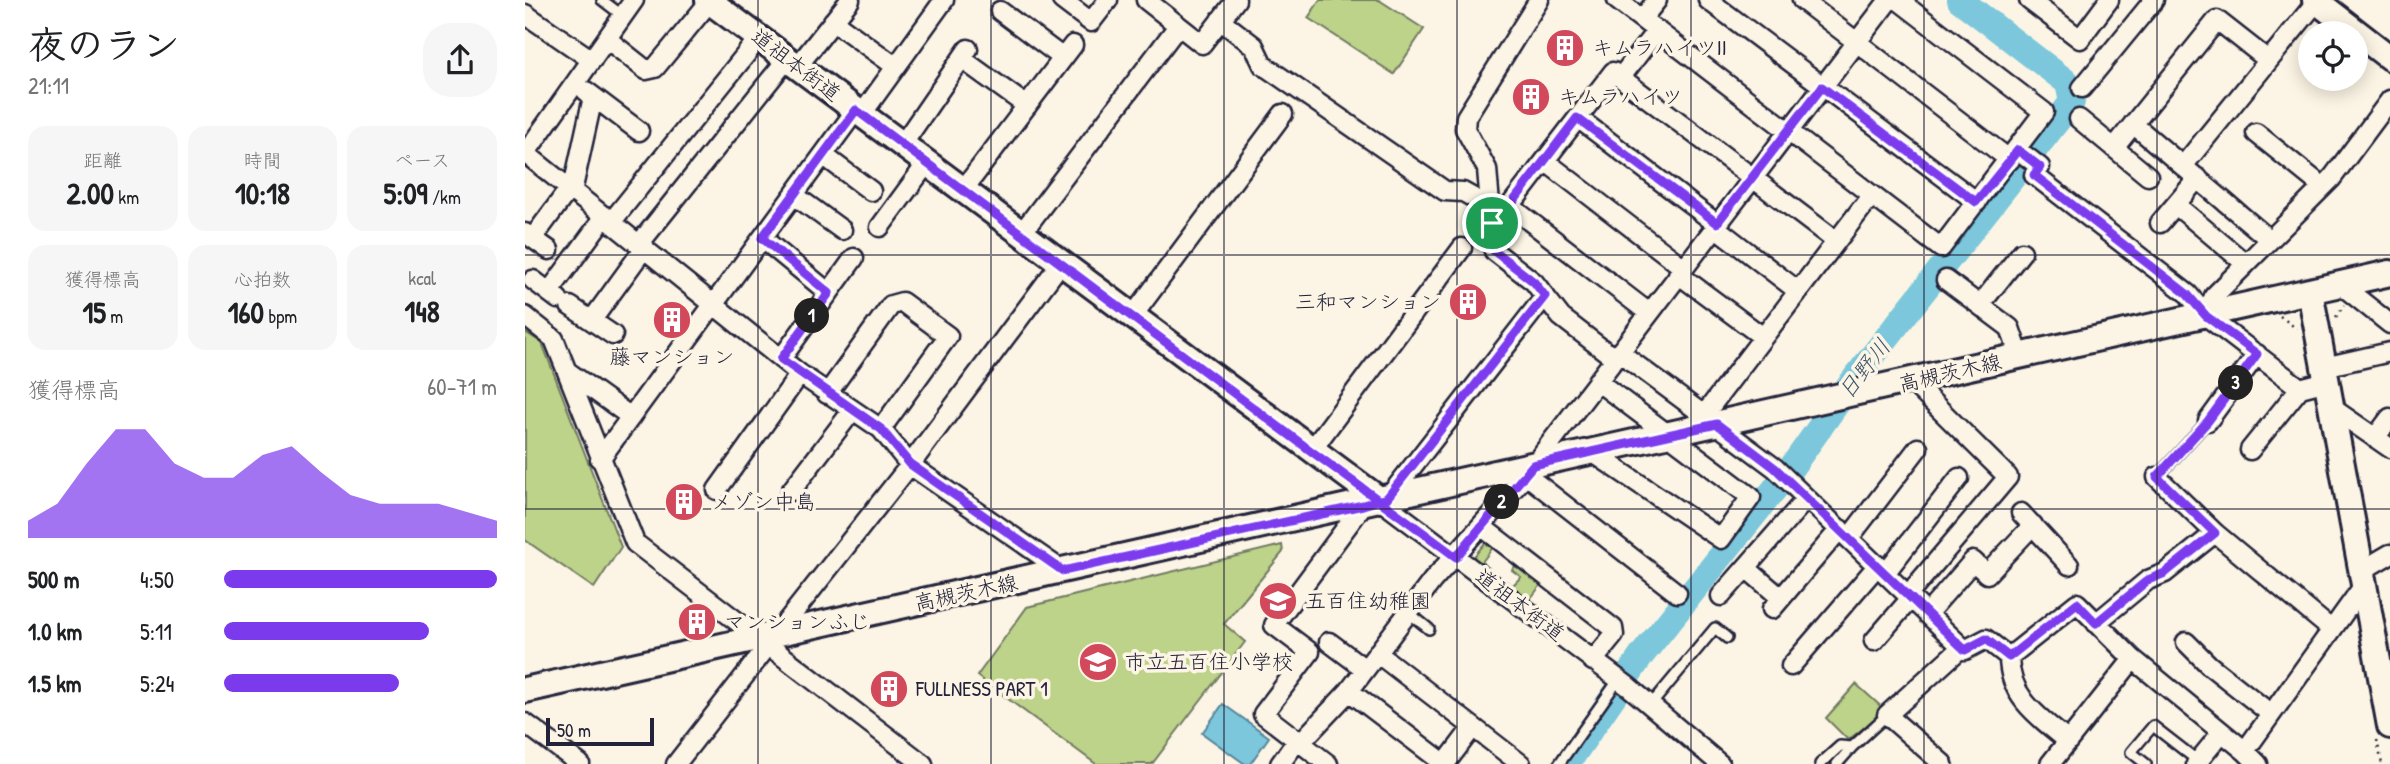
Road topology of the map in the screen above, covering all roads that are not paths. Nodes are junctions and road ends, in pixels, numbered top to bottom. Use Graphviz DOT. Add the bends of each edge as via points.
graph roads {
  1 [pos="602,0"];
  2 [pos="634,0"];
  3 [pos="850,0"];
  4 [pos="944,0"];
  5 [pos="1062,0"];
  6 [pos="1108,0"];
  7 [pos="1236,0"];
  8 [pos="1539,0"];
  9 [pos="1617,0"];
  10 [pos="1657,0"];
  11 [pos="1708,0"];
  12 [pos="1802,0"];
  13 [pos="1889,0"];
  14 [pos="1898,0"];
  15 [pos="2031,0"];
  16 [pos="2109,0"];
  17 [pos="2154,0"];
  18 [pos="2316,1"];
  19 [pos="714,2"];
  20 [pos="1154,2"];
  21 [pos="1000,11"];
  22 [pos="525,13"];
  23 [pos="623,16"];
  24 [pos="1220,20"];
  25 [pos="833,21"];
  26 [pos="1649,24"];
  27 [pos="1178,26"];
  28 [pos="759,38"];
  29 [pos="607,39"];
  30 [pos="1858,40"];
  31 [pos="2390,58"];
  32 [pos="592,60"];
  33 [pos="2268,60"];
  34 [pos="792,63"];
  35 [pos="895,66"];
  36 [pos="1621,77"];
  37 [pos="576,83"];
  38 [pos="1822,87"];
  39 [pos="2082,88"];
  40 [pos="593,97"];
  41 [pos="2390,100"];
  42 [pos="1027,106"];
  43 [pos="859,112"];
  44 [pos="1283,114"];
  45 [pos="1577,118"];
  46 [pos="2080,119"];
  47 [pos="2133,124"];
  48 [pos="2383,124"];
  49 [pos="639,131"];
  50 [pos="1787,132"];
  51 [pos="2256,132"];
  52 [pos="902,145"];
  53 [pos="2114,148"];
  54 [pos="525,154"];
  55 [pos="823,155"];
  56 [pos="2014,155"];
  57 [pos="1545,160"];
  58 [pos="927,163"];
  59 [pos="2183,166"];
  60 [pos="2148,176"];
  61 [pos="1752,178"];
  62 [pos="2198,178"];
  63 [pos="2323,187"];
  64 [pos="570,190"];
  65 [pos="963,190"];
  66 [pos="870,191"];
  67 [pos="794,195"];
  68 [pos="1871,196"];
  69 [pos="1976,202"];
  70 [pos="2176,205"];
  71 [pos="1510,206"];
  72 [pos="1491,215"];
  73 [pos="608,219"];
  74 [pos="2160,223"];
  75 [pos="1716,225"];
  76 [pos="880,227"];
  77 [pos="842,230"];
  78 [pos="1021,234"];
  79 [pos="529,235"];
  80 [pos="762,238"];
  81 [pos="2270,240"];
  82 [pos="1836,241"];
  83 [pos="642,245"];
  84 [pos="1462,248"];
  85 [pos="549,250"];
  86 [pos="2022,252"];
  87 [pos="855,258"];
  88 [pos="1061,264"];
  89 [pos="2246,264"];
  90 [pos="1681,271"];
  91 [pos="2390,273"];
  92 [pos="533,280"];
  93 [pos="1946,280"];
  94 [pos="2340,284"];
  95 [pos="1798,291"];
  96 [pos="2310,291"];
  97 [pos="829,293"];
  98 [pos="1545,296"];
  99 [pos="561,300"];
  100 [pos="713,303"];
  101 [pos="1980,305"];
  102 [pos="1649,313"];
  103 [pos="525,316"];
  104 [pos="2206,316"];
  105 [pos="1132,317"];
  106 [pos="592,320"];
  107 [pos="2390,324"];
  108 [pos="613,335"];
  109 [pos="1763,337"];
  110 [pos="2390,352"];
  111 [pos="2257,354"];
  112 [pos="1617,355"];
  113 [pos="2020,357"];
  114 [pos="781,359"];
  115 [pos="567,371"];
  116 [pos="800,374"];
  117 [pos="2326,374"];
  118 [pos="1597,381"];
  119 [pos="1911,381"];
  120 [pos="2300,388"];
  121 [pos="827,394"];
  122 [pos="2332,408"];
  123 [pos="852,411"];
  124 [pos="631,417"];
  125 [pos="2390,418"];
  126 [pos="1710,420"];
  127 [pos="2208,421"];
  128 [pos="881,429"];
  129 [pos="1669,435"];
  130 [pos="2383,443"];
  131 [pos="1918,448"];
  132 [pos="2250,450"];
  133 [pos="1311,451"];
  134 [pos="1593,452"];
  135 [pos="600,459"];
  136 [pos="910,464"];
  137 [pos="1529,470"];
  138 [pos="2157,477"];
  139 [pos="1959,478"];
  140 [pos="717,490"];
  141 [pos="791,491"];
  142 [pos="1806,499"];
  143 [pos="1377,501"];
  144 [pos="1481,526"];
  145 [pos="1844,533"];
  146 [pos="2215,533"];
  147 [pos="1456,557"];
  148 [pos="2389,557"];
  149 [pos="2069,565"];
  150 [pos="1746,568"];
  151 [pos="1882,568"];
  152 [pos="1063,571"];
  153 [pos="2362,578"];
  154 [pos="1677,593"];
  155 [pos="1721,596"];
  156 [pos="1910,597"];
  157 [pos="1408,612"];
  158 [pos="1927,614"];
  159 [pos="2096,623"];
  160 [pos="1429,629"];
  161 [pos="2332,630"];
  162 [pos="1727,638"];
  163 [pos="767,640"];
  164 [pos="1874,640"];
  165 [pos="1329,642"];
  166 [pos="2186,642"];
  167 [pos="1962,647"];
  168 [pos="1377,653"];
  169 [pos="2009,657"];
  170 [pos="2133,659"];
  171 [pos="1593,660"];
  172 [pos="1791,666"];
  173 [pos="1365,669"];
  174 [pos="1622,681"];
  175 [pos="525,690"];
  176 [pos="1349,691"];
  177 [pos="1650,706"];
  178 [pos="2271,714"];
  179 [pos="1887,715"];
  180 [pos="525,723"];
  181 [pos="1473,727"];
  182 [pos="2222,732"];
  183 [pos="2383,732"];
  184 [pos="1302,741"];
  185 [pos="2068,741"];
  186 [pos="1852,747"];
  187 [pos="2245,751"];
  188 [pos="2197,763"];
  189 [pos="580,764"];
  190 [pos="676,764"];
  191 [pos="923,764"];
  192 [pos="1280,764"];
  193 [pos="1328,764"];
  194 [pos="1521,764"];
  195 [pos="1561,764"];
  196 [pos="1720,764"];
  197 [pos="1820,764"];
  198 [pos="1837,764"];
  199 [pos="1944,764"];
  200 [pos="2050,764"];
  201 [pos="2145,764"];
  202 [pos="2259,764"];
  1 -- 23 [label="lane"];
  2 -- 23 [label="street"];
  3 -- 25 [label="street"];
  4 -- 35 [label="street"];
  5 -- 6 [label="street" via="1091,22"];
  7 -- 24 [label="street"];
  8 -- 72 [label="street" via="1466,117 1465,129 1487,169"];
  9 -- 26 [label="street"];
  10 -- 26 [label="street"];
  11 -- 38 [label="street"];
  12 -- 30 [label="street"];
  13 -- 30 [label="street"];
  14 -- 56 [label="street" via="2044,112"];
  15 -- 16 [label="street" via="2080,39"];
  17 -- 39 [label="street"];
  18 -- 31 [label="main road"];
  18 -- 33 [label="street"];
  19 -- 28 [label="main road, 道祖本街道"];
  19 -- 29 [label="street" via="655,68 646,70"];
  20 -- 27 [label="street"];
  21 -- 42 [label="street" via="1068,52"];
  22 -- 32 [label="street"];
  23 -- 29 [label="street"];
  24 -- 27 [label="street" via="1202,44"];
  24 -- 72 [label="street" via="1254,46 1263,65 1445,191 1463,192"];
  25 -- 34 [label="street"];
  25 -- 35 [label="street"];
  26 -- 36 [label="street"];
  26 -- 50 [label="street"];
  27 -- 78 [label="street"];
  28 -- 34 [label="main road, 道祖本街道"];
  28 -- 73 [label="street"];
  29 -- 32 [label="street"];
  30 -- 38 [label="street"];
  30 -- 56 [label="street"];
  32 -- 37 [label="street"];
  33 -- 47 [label="street" via="2217,20"];
  33 -- 59 [label="street"];
  34 -- 43 [label="main road, 道祖本街道"];
  34 -- 83 [label="street"];
  35 -- 43 [label="street"];
  36 -- 45 [label="street" via="1613,72"];
  36 -- 61 [label="street"];
  37 -- 40 [label="street"];
  37 -- 54 [label="street"];
  38 -- 50 [label="street"];
  38 -- 69 [label="street"];
  40 -- 49 [label="street"];
  40 -- 64 [label="street"];
  41 -- 48 [label="street"];
  42 -- 52 [label="street" via="965,54"];
  42 -- 65 [label="street"];
  43 -- 52 [label="main road, 道祖本街道"];
  43 -- 55 [label="street"];
  44 -- 105 [label="street"];
  45 -- 57 [label="street"];
  45 -- 75 [label="street"];
  46 -- 53 [label="street"];
  47 -- 53 [label="street"];
  47 -- 59 [label="street"];
  48 -- 63 [label="street"];
  50 -- 61 [label="street"];
  50 -- 68 [label="street"];
  51 -- 63 [label="street"];
  52 -- 58 [label="main road, 道祖本街道"];
  53 -- 60 [label="street"];
  54 -- 64 [label="street"];
  55 -- 66 [label="street"];
  55 -- 67 [label="street"];
  56 -- 69 [label="street"];
  56 -- 104 [label="street" via="2040,167 2034,175 2187,294"];
  57 -- 71 [label="street"];
  57 -- 90 [label="street"];
  58 -- 65 [label="main road, 道祖本街道"];
  58 -- 76 [label="street"];
  59 -- 62 [label="street"];
  61 -- 75 [label="street"];
  61 -- 82 [label="street"];
  62 -- 70 [label="street"];
  62 -- 81 [label="street"];
  63 -- 81 [label="street"];
  64 -- 73 [label="street"];
  64 -- 79 [label="street"];
  65 -- 78 [label="main road, 道祖本街道"];
  67 -- 77 [label="street"];
  67 -- 80 [label="street"];
  68 -- 69 [label="street" via="1941,248"];
  68 -- 82 [label="street"];
  70 -- 74 [label="street"];
  70 -- 89 [label="street"];
  71 -- 72 [label="street"];
  71 -- 102 [label="street"];
  72 -- 98 [label="street" via="1494,251"];
  73 -- 83 [label="street"];
  73 -- 99 [label="street"];
  75 -- 90 [label="street"];
  75 -- 95 [label="street"];
  78 -- 88 [label="main road, 道祖本街道"];
  79 -- 85 [label="street"];
  80 -- 97 [label="street"];
  80 -- 100 [label="street"];
  81 -- 89 [label="street"];
  82 -- 95 [label="street"];
  83 -- 100 [label="street"];
  83 -- 106 [label="street"];
  84 -- 133 [label="street"];
  86 -- 101 [label="street"];
  87 -- 97 [label="street"];
  88 -- 105 [label="main road, 道祖本街道"];
  88 -- 136 [label="street"];
  89 -- 104 [label="street" via="2214,296"];
  90 -- 102 [label="street"];
  90 -- 109 [label="street"];
  91 -- 94 [label="main road, 高槻茨木線"];
  92 -- 99 [label="street"];
  93 -- 101 [label="street"];
  94 -- 96 [label="main road, 高槻茨木線"];
  94 -- 107 [label="street"];
  95 -- 109 [label="street"];
  96 -- 104 [label="main road, 高槻茨木線"];
  96 -- 117 [label="main road"];
  97 -- 114 [label="street"];
  98 -- 112 [label="street" via="1561,317"];
  98 -- 143 [label="street"];
  99 -- 106 [label="street"];
  100 -- 114 [label="street"];
  100 -- 124 [label="street"];
  101 -- 113 [label="street" via="2010,328"];
  102 -- 112 [label="street"];
  103 -- 115 [label="street" via="554,339"];
  104 -- 111 [label="street"];
  104 -- 113 [label="main road, 高槻茨木線"];
  105 -- 133 [label="main road, 道祖本街道"];
  106 -- 108 [label="street"];
  109 -- 126 [label="street"];
  110 -- 117 [label="street"];
  111 -- 120 [label="street"];
  111 -- 127 [label="street"];
  112 -- 118 [label="street"];
  112 -- 126 [label="street"];
  113 -- 119 [label="main road, 高槻茨木線"];
  114 -- 116 [label="street"];
  115 -- 124 [label="street"];
  115 -- 135 [label="street"];
  116 -- 121 [label="street"];
  116 -- 140 [label="street"];
  117 -- 120 [label="street"];
  117 -- 122 [label="main road"];
  118 -- 129 [label="street"];
  118 -- 137 [label="street"];
  119 -- 126 [label="main road, 高槻茨木線"];
  119 -- 156 [label="street" via="2008,477"];
  120 -- 132 [label="street"];
  121 -- 123 [label="street"];
  121 -- 128 [label="street" via="891,305 902,302 949,336"];
  122 -- 130 [label="street"];
  122 -- 153 [label="main road"];
  123 -- 128 [label="street"];
  123 -- 141 [label="street"];
  124 -- 135 [label="street"];
  125 -- 130 [label="street"];
  126 -- 129 [label="main road, 高槻茨木線"];
  126 -- 142 [label="street"];
  127 -- 138 [label="lane"];
  128 -- 136 [label="street"];
  129 -- 134 [label="main road, 高槻茨木線"];
  129 -- 134 [label="street" via="1751,497 1721,539"];
  131 -- 145 [label="street"];
  133 -- 143 [label="main road, 道祖本街道"];
  134 -- 137 [label="main road, 高槻茨木線"];
  135 -- 163 [label="street" via="635,543"];
  136 -- 152 [label="street"];
  136 -- 163 [label="street"];
  137 -- 143 [label="main road, 高槻茨木線"];
  137 -- 144 [label="street"];
  137 -- 154 [label="street"];
  138 -- 146 [label="street"];
  139 -- 151 [label="street"];
  142 -- 145 [label="street"];
  142 -- 150 [label="street"];
  143 -- 147 [label="street, 道祖本街道"];
  143 -- 152 [label="main road, 高槻茨木線"];
  143 -- 184 [label="street" via="1274,625 1310,652 1263,715"];
  144 -- 147 [label="street"];
  144 -- 171 [label="street" via="1613,628 1613,635"];
  145 -- 150 [label="street" via="1776,604"];
  145 -- 151 [label="street"];
  146 -- 159 [label="street"];
  146 -- 161 [label="street"];
  147 -- 157 [label="street"];
  147 -- 171 [label="street, 道祖本街道"];
  148 -- 153 [label="street"];
  149 -- 158 [label="street" via="2027,519 1987,574 1973,561"];
  150 -- 155 [label="street"];
  151 -- 156 [label="street"];
  151 -- 172 [label="street"];
  152 -- 163 [label="main road, 高槻茨木線"];
  153 -- 161 [label="street"];
  153 -- 183 [label="main road"];
  156 -- 158 [label="street"];
  156 -- 164 [label="street"];
  157 -- 160 [label="lane"];
  157 -- 168 [label="street"];
  158 -- 167 [label="street"];
  159 -- 169 [label="street" via="2077,603"];
  159 -- 170 [label="street"];
  161 -- 178 [label="street"];
  162 -- 177 [label="lane" via="1715,628"];
  163 -- 175 [label="main road, 高槻茨木線"];
  163 -- 190 [label="street"];
  163 -- 191 [label="street"];
  165 -- 173 [label="street"];
  166 -- 178 [label="street"];
  167 -- 169 [label="street" via="1965,650 1986,639"];
  167 -- 179 [label="street"];
  168 -- 173 [label="street"];
  168 -- 181 [label="street"];
  169 -- 185 [label="street" via="2014,687 2028,708"];
  170 -- 182 [label="street"];
  170 -- 185 [label="street"];
  171 -- 174 [label="street, 道祖本街道"];
  173 -- 176 [label="street"];
  174 -- 177 [label="street, 道祖本街道"];
  174 -- 195 [label="lane"];
  176 -- 181 [label="street" via="1445,764"];
  176 -- 184 [label="street"];
  177 -- 196 [label="street, 道祖本街道"];
  178 -- 187 [label="street"];
  179 -- 186 [label="lane"];
  179 -- 199 [label="street"];
  180 -- 189 [label="street"];
  181 -- 194 [label="street"];
  182 -- 187 [label="street"];
  182 -- 188 [label="street"];
  184 -- 192 [label="street"];
  184 -- 193 [label="street"];
  185 -- 200 [label="street"];
  186 -- 197 [label="lane" via="1840,746"];
  186 -- 198 [label="lane"];
  187 -- 202 [label="street"];
  188 -- 201 [label="lane" via="2153,726 2131,752"];
}
